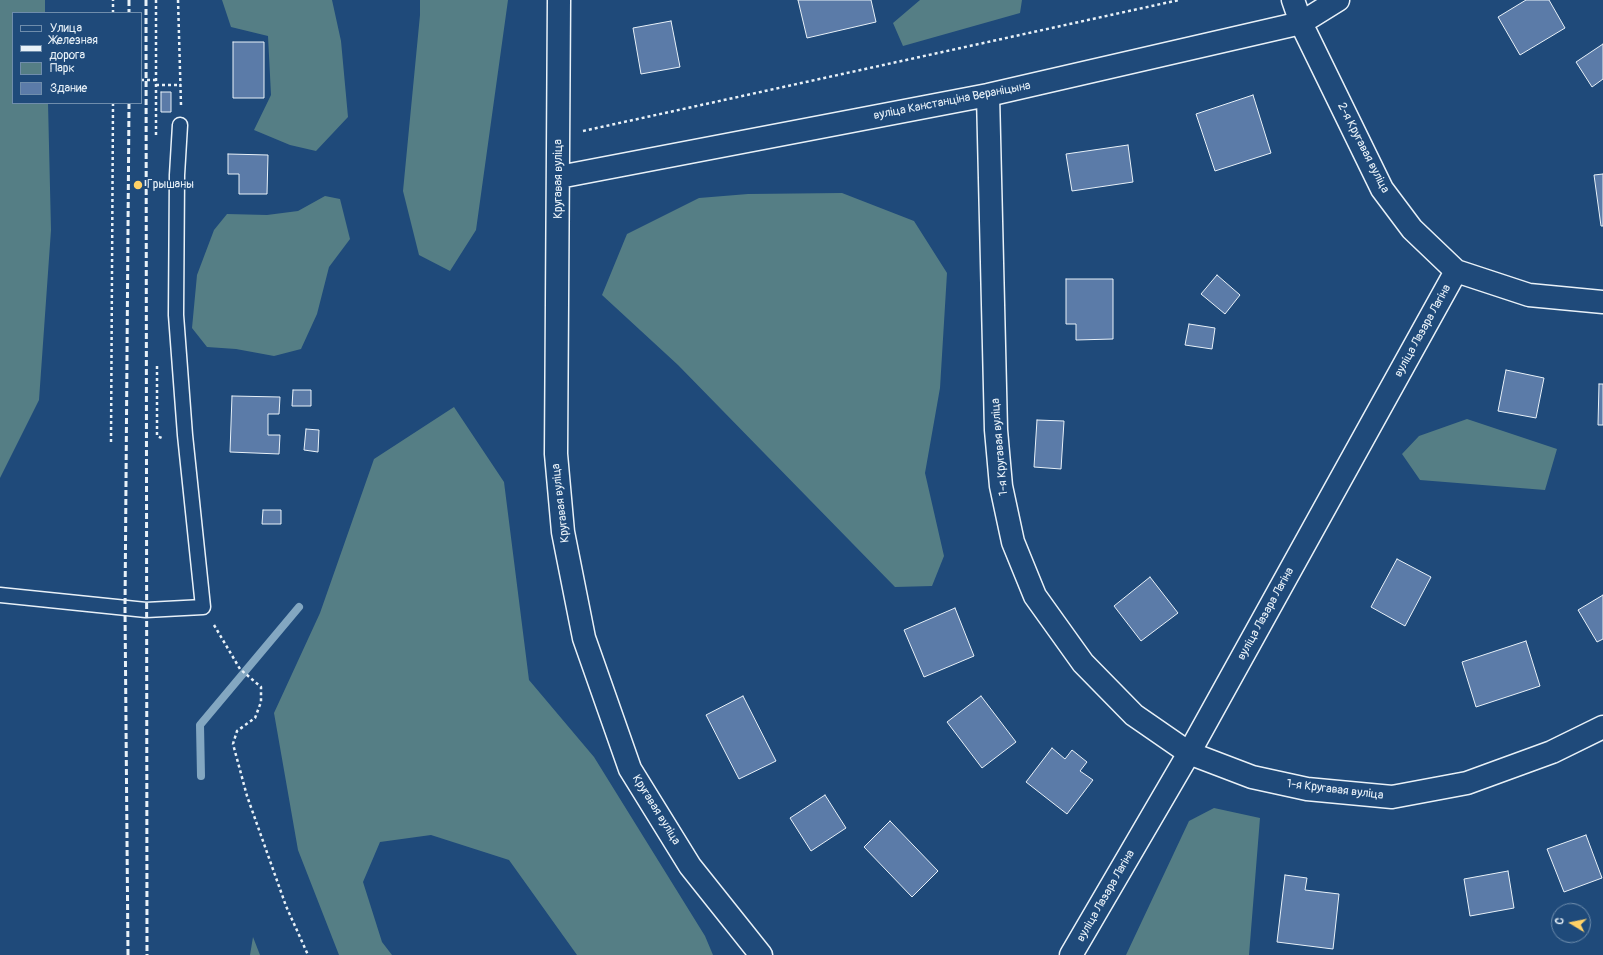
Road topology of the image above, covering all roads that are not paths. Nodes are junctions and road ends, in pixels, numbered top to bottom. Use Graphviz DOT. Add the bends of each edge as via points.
graph roads {
  1 [pos="559,0"];
  2 [pos="1294,0"];
  3 [pos="1338,0"];
  4 [pos="1301,23"];
  5 [pos="988,95"];
  6 [pos="180,125"];
  7 [pos="559,177"];
  8 [pos="1456,271"];
  9 [pos="1603,302"];
  10 [pos="0,595"];
  11 [pos="1603,728"];
  12 [pos="1189,753"];
  13 [pos="761,955"];
  14 [pos="1071,955"];
  1 -- 7 [label="street, Кругавая вуліца"];
  2 -- 4 [label="street, 2-я Кругавая вуліца"];
  3 -- 4 [label="street, вуліца Канстанціна Вераніцына"];
  4 -- 5 [label="street, вуліца Канстанціна Вераніцына"];
  4 -- 8 [label="street, 2-я Кругавая вуліца" via="1382,189 1412,229"];
  5 -- 7 [label="street, вуліца Канстанціна Вераніцына"];
  5 -- 12 [label="street, 1-я Кругавая вуліца" via="996,430 1002,486 1013,542 1035,596 1083,664 1134,715"];
  6 -- 10 [label="lane" via="176,314 185,435 203,607 146,610"];
  7 -- 13 [label="street, Кругавая вуліца" via="556,454 563,532 584,638 630,769 690,866"];
  8 -- 9 [label="street, 2-я Кругавая вуліца" via="1530,295"];
  8 -- 12 [label="street, вуліца Лазара Лагіна"];
  11 -- 12 [label="street, 1-я Кругавая вуліца" via="1552,752 1467,783 1392,797 1306,789 1252,777"];
  12 -- 14 [label="street, вуліца Лазара Лагіна"];
}
